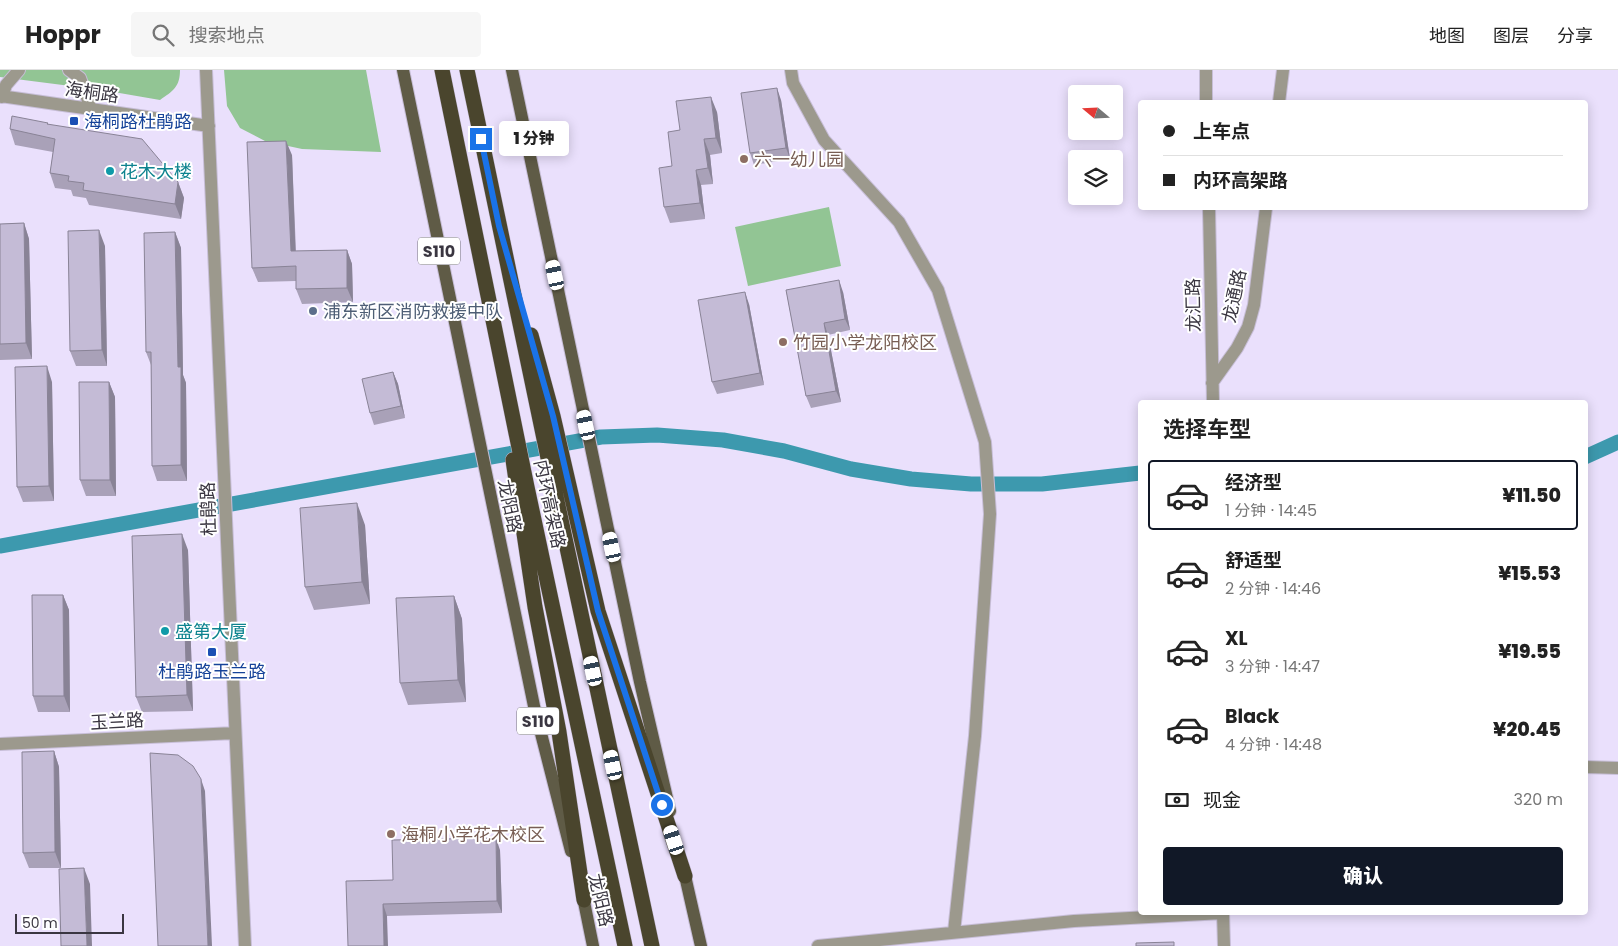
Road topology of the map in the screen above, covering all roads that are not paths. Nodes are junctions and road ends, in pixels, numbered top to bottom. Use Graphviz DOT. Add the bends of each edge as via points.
graph roads {
  1 [pos="19,70"];
  2 [pos="69,70"];
  3 [pos="206,70"];
  4 [pos="403,70"];
  5 [pos="442,70"];
  6 [pos="467,70"];
  7 [pos="512,70"];
  8 [pos="791,70"];
  9 [pos="1206,70"];
  10 [pos="1283,70"];
  11 [pos="1,97"];
  12 [pos="1206,100"];
  13 [pos="1279,100"];
  14 [pos="91,109"];
  15 [pos="209,126"];
  16 [pos="1209,210"];
  17 [pos="1266,210"];
  18 [pos="1212,383"];
  19 [pos="1213,400"];
  20 [pos="546,417"];
  21 [pos="522,488"];
  22 [pos="235,732"];
  23 [pos="0,744"];
  24 [pos="1588,767"];
  25 [pos="1618,768"];
  26 [pos="685,876"];
  27 [pos="584,900"];
  28 [pos="1186,915"];
  29 [pos="1223,915"];
  30 [pos="954,932"];
  31 [pos="651,941"];
  32 [pos="625,943"];
  33 [pos="245,946"];
  34 [pos="593,946"];
  35 [pos="701,946"];
  36 [pos="818,946"];
  37 [pos="1224,946"];
  1 -- 11 [label="street"];
  2 -- 14 [label="street" via="80,78"];
  3 -- 15 [label="street, 杜鹃路"];
  4 -- 27 [label="main road, 龙阳路 / S110" via="541,735"];
  5 -- 21 [label="highway, 内环高架路" via="504,372"];
  6 -- 20 [label="highway, 内环高架路" via="499,226"];
  7 -- 26 [label="main road" via="640,682"];
  8 -- 30 [label="street" via="794,83 824,140 899,222 938,290 985,442 990,514 975,736"];
  9 -- 12 [label="street"];
  10 -- 13 [label="street"];
  11 -- 14 [label="street, 海桐路"];
  14 -- 15 [label="street, 海桐路"];
  15 -- 22 [label="street, 杜鹃路"];
  16 -- 18 [label="street, 龙汇路"];
  17 -- 18 [label="street, 龙通路" via="1254,305 1248,327 1238,348"];
  18 -- 19 [label="street, 龙汇路"];
  20 -- 26 [label="highway" via="568,478 598,611"];
  20 -- 31 [label="highway, 内环高架路" via="553,482"];
  21 -- 27 [label="highway" via="535,607 559,732"];
  21 -- 32 [label="highway, 内环高架路"];
  22 -- 23 [label="street, 玉兰路"];
  22 -- 33 [label="street, 杜鹃路"];
  24 -- 25 [label="street"];
  26 -- 35 [label="main road"];
  27 -- 34 [label="main road, 龙阳路 / S110"];
  28 -- 30 [label="street"];
  29 -- 37 [label="street"];
  30 -- 36 [label="street"];
}
